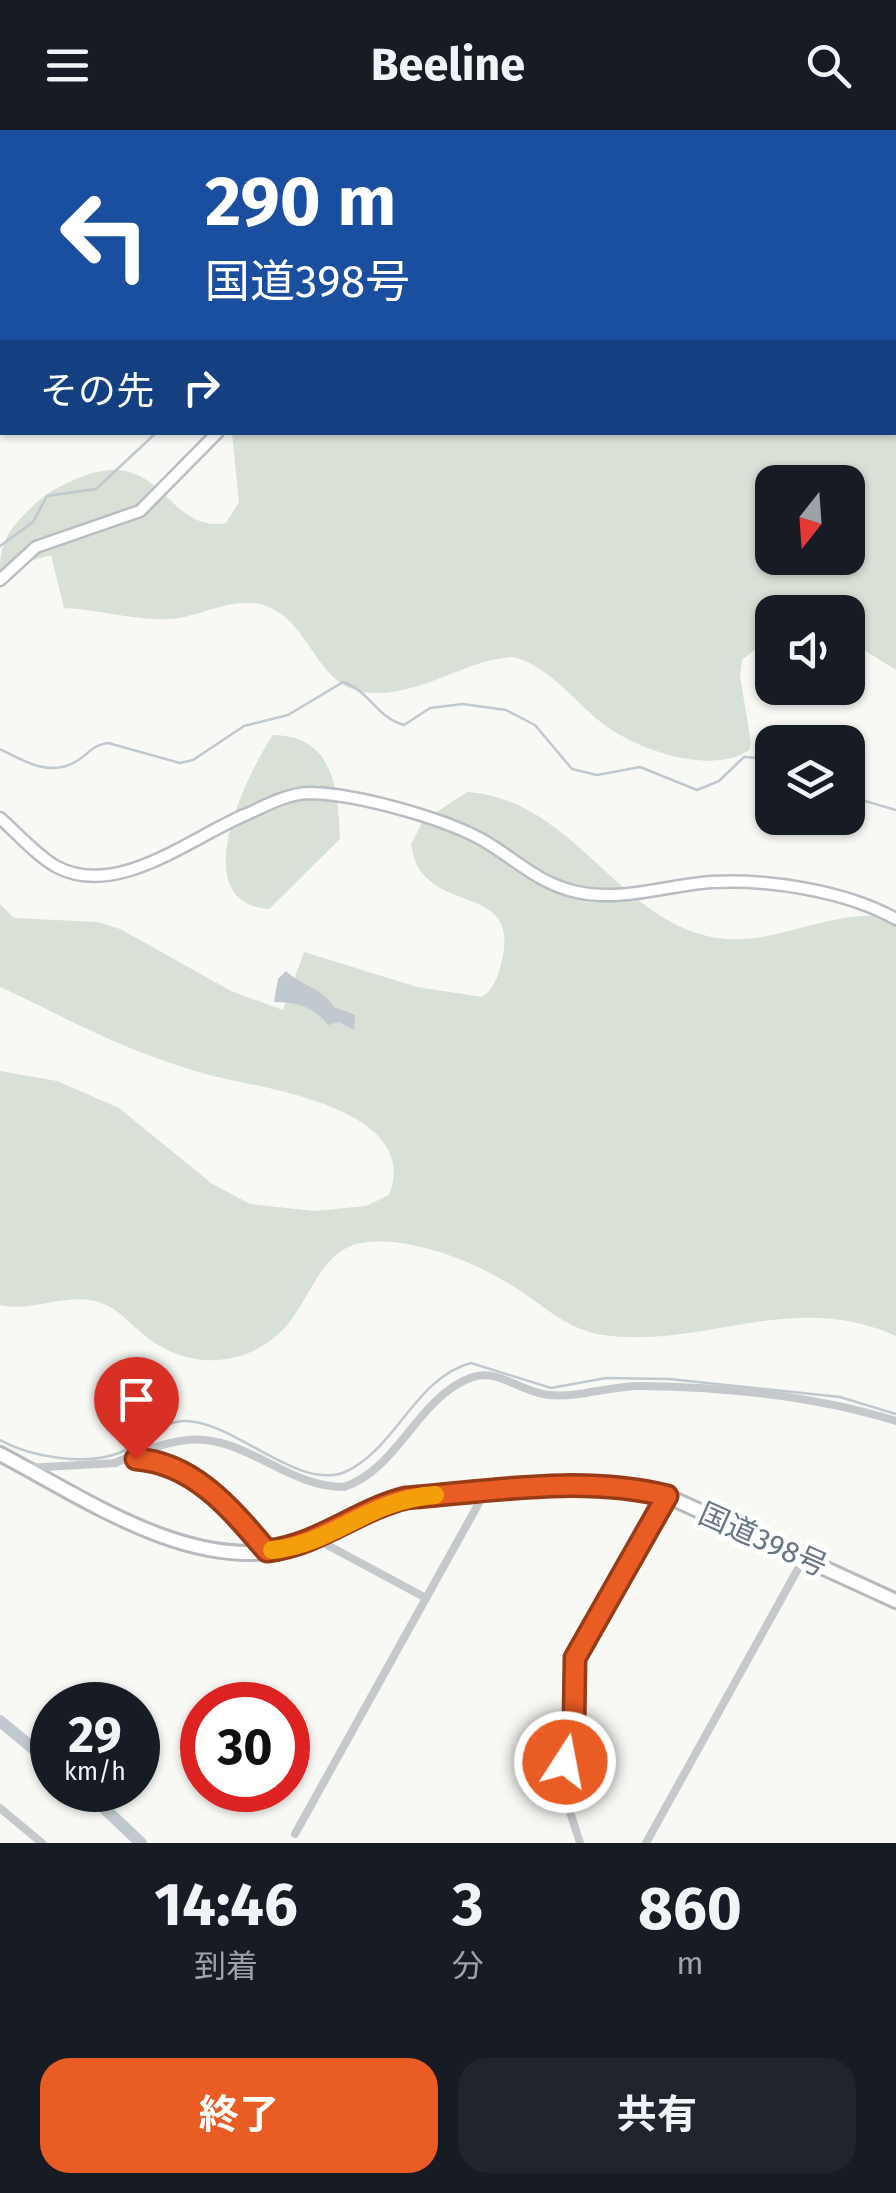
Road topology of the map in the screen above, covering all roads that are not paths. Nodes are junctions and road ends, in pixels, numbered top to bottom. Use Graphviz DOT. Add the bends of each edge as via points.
graph roads {
  1 [pos="215,435"];
  2 [pos="0,580"];
  3 [pos="0,818"];
  4 [pos="896,919"];
  5 [pos="896,1421"];
  6 [pos="0,1454"];
  7 [pos="115,1463"];
  8 [pos="26,1468"];
  9 [pos="485,1492"];
  10 [pos="667,1496"];
  11 [pos="316,1540"];
  12 [pos="267,1551"];
  13 [pos="804,1558"];
  14 [pos="426,1598"];
  15 [pos="896,1602"];
  16 [pos="0,1808"];
  17 [pos="294,1834"];
  18 [pos="42,1843"];
  19 [pos="580,1843"];
  20 [pos="646,1843"];
  1 -- 2 [label="street" via="140,511 36,547"];
  3 -- 4 [label="street" via="56,866 103,876 160,858 284,797 311,793 457,828 540,881 574,891 607,897 712,882 765,885 823,894"];
  5 -- 7 [label="street" via="820,1402 692,1388 611,1387 546,1396 487,1374 456,1385 373,1470 344,1486 299,1478 205,1440"];
  6 -- 8 [label="highway, 国道398号"];
  7 -- 8 [label="street"];
  7 -- 12 [label="street" via="154,1460 192,1478 230,1508"];
  8 -- 12 [label="highway, 国道398号" via="170,1537 221,1551"];
  9 -- 10 [label="highway, 国道398号" via="608,1485"];
  9 -- 11 [label="highway, 国道398号" via="384,1503"];
  9 -- 14 [label="street"];
  10 -- 13 [label="highway, 国道398号"];
  10 -- 19 [label="street" via="572,1667 576,1706 563,1790"];
  11 -- 12 [label="highway, 国道398号"];
  11 -- 14 [label="street"];
  13 -- 15 [label="highway, 国道398号"];
  13 -- 20 [label="street"];
  14 -- 17 [label="street"];
  16 -- 18 [label="street"];
}
